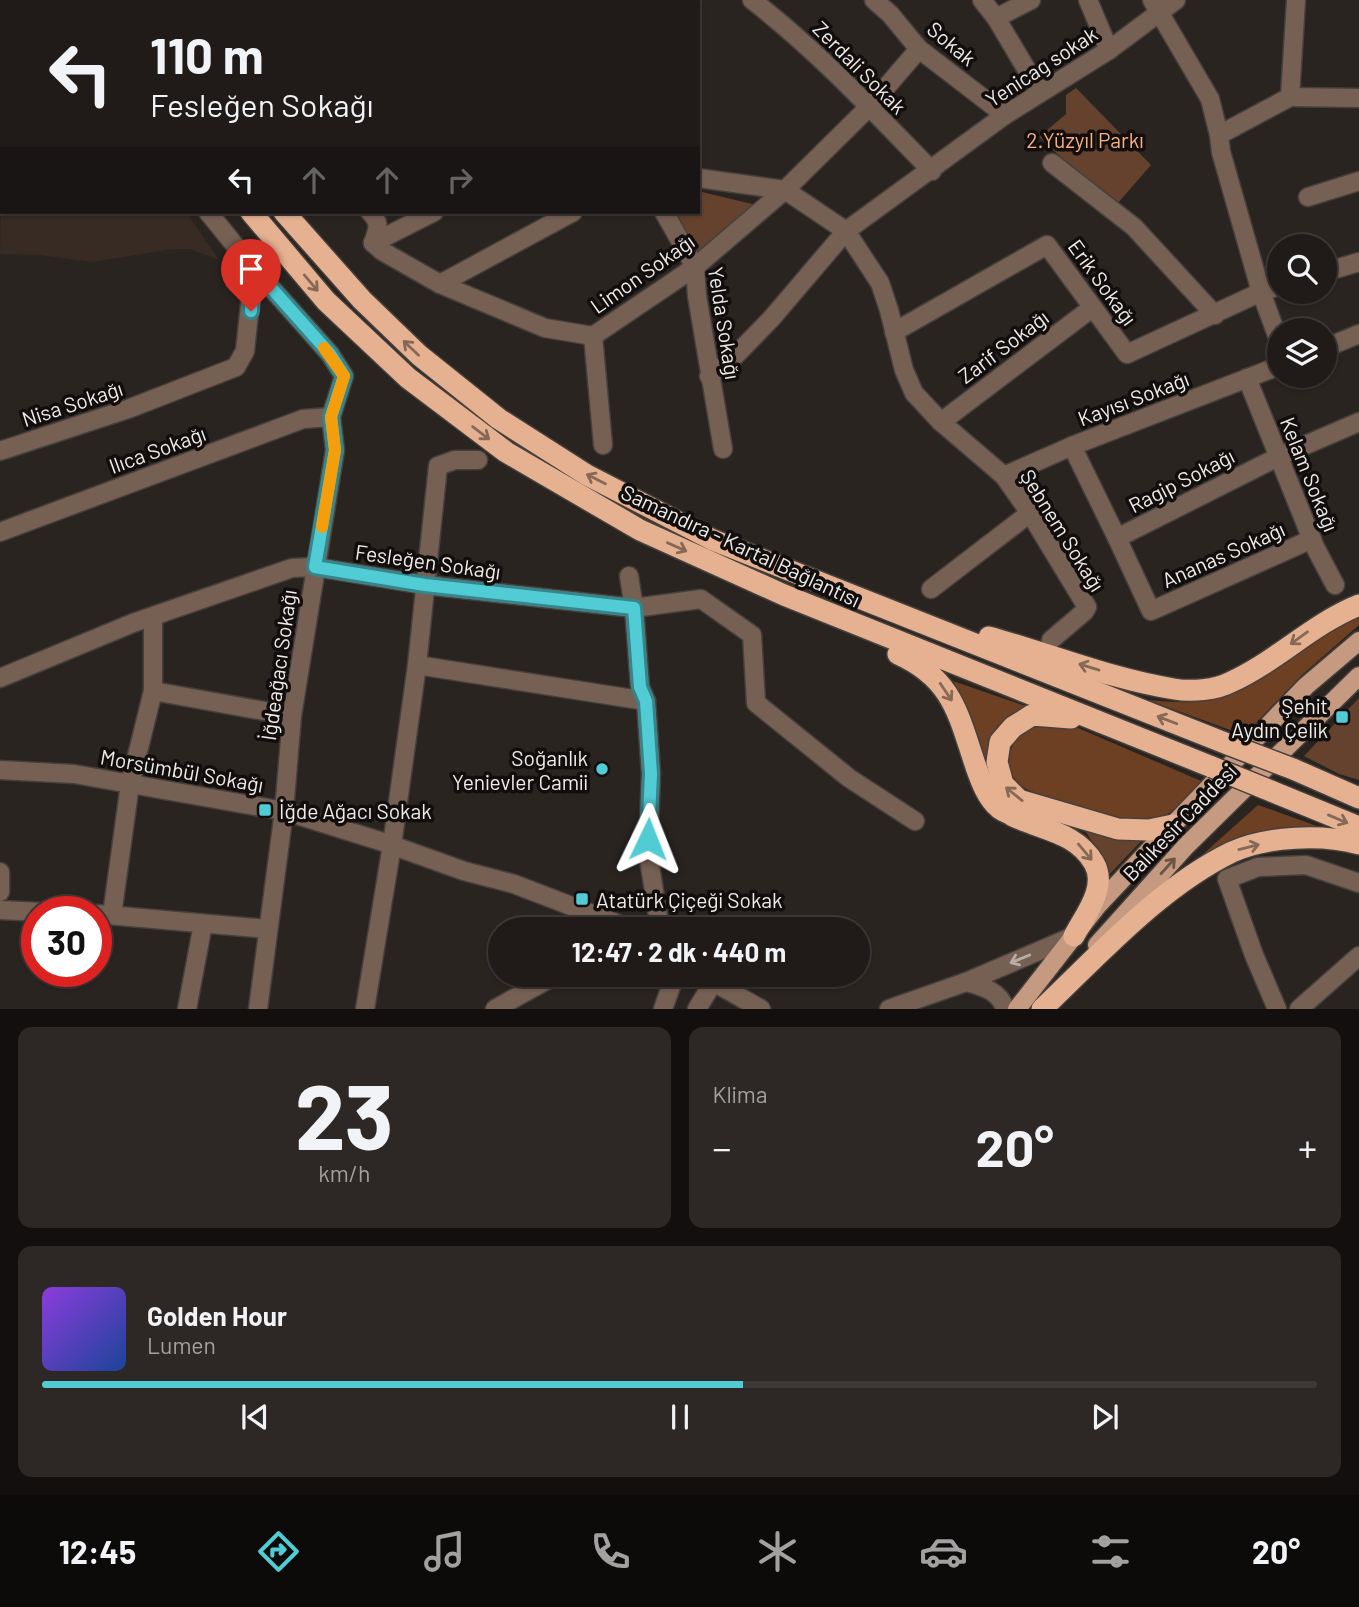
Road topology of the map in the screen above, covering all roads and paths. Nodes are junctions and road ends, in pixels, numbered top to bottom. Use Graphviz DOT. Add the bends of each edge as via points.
graph roads {
  1 [pos="752,0"];
  2 [pos="874,0"];
  3 [pos="982,0"];
  4 [pos="1031,0"];
  5 [pos="1088,0"];
  6 [pos="1176,0"];
  7 [pos="1296,0"];
  8 [pos="1155,6"];
  9 [pos="895,7"];
  10 [pos="996,18"];
  11 [pos="919,49"];
  12 [pos="1109,50"];
  13 [pos="1040,92"];
  14 [pos="1290,97"];
  15 [pos="1359,98"];
  16 [pos="869,107"];
  17 [pos="1005,115"];
  18 [pos="1219,135"];
  19 [pos="1052,163"];
  20 [pos="932,171"];
  21 [pos="700,178"];
  22 [pos="1359,181"];
  23 [pos="785,190"];
  24 [pos="1308,197"];
  25 [pos="210,214"];
  26 [pos="253,214"];
  27 [pos="286,214"];
  28 [pos="372,214"];
  29 [pos="430,214"];
  30 [pos="569,214"];
  31 [pos="665,214"];
  32 [pos="846,231"];
  33 [pos="373,243"];
  34 [pos="1359,262"];
  35 [pos="250,264"];
  36 [pos="695,267"];
  37 [pos="1337,268"];
  38 [pos="440,284"];
  39 [pos="1267,290"];
  40 [pos="1261,292"];
  41 [pos="1092,308"];
  42 [pos="1215,315"];
  43 [pos="1271,318"];
  44 [pos="894,332"];
  45 [pos="1359,334"];
  46 [pos="593,336"];
  47 [pos="1337,343"];
  48 [pos="1267,370"];
  49 [pos="709,376"];
  50 [pos="1247,378"];
  51 [pos="331,417"];
  52 [pos="941,422"];
  53 [pos="1359,422"];
  54 [pos="603,445"];
  55 [pos="1072,446"];
  56 [pos="723,449"];
  57 [pos="0,451"];
  58 [pos="1280,456"];
  59 [pos="478,460"];
  60 [pos="1004,476"];
  61 [pos="1030,513"];
  62 [pos="0,532"];
  63 [pos="1117,538"];
  64 [pos="1312,539"];
  65 [pos="315,567"];
  66 [pos="629,576"];
  67 [pos="425,585"];
  68 [pos="1335,585"];
  69 [pos="931,589"];
  70 [pos="784,595"];
  71 [pos="1359,605"];
  72 [pos="634,608"];
  73 [pos="153,617"];
  74 [pos="907,617"];
  75 [pos="1051,640"];
  76 [pos="1359,641"];
  77 [pos="417,665"];
  78 [pos="1359,677"];
  79 [pos="0,678"];
  80 [pos="153,691"];
  81 [pos="646,701"];
  82 [pos="292,716"];
  83 [pos="1212,767"];
  84 [pos="1293,769"];
  85 [pos="0,770"];
  86 [pos="130,784"];
  87 [pos="1359,788"];
  88 [pos="1359,798"];
  89 [pos="284,811"];
  90 [pos="915,821"];
  91 [pos="1173,825"];
  92 [pos="1359,827"];
  93 [pos="1359,844"];
  94 [pos="393,845"];
  95 [pos="0,872"];
  96 [pos="1359,883"];
  97 [pos="0,892"];
  98 [pos="108,896"];
  99 [pos="0,910"];
  100 [pos="21,911"];
  101 [pos="112,916"];
  102 [pos="600,917"];
  103 [pos="658,917"];
  104 [pos="203,924"];
  105 [pos="268,929"];
  106 [pos="1074,936"];
  107 [pos="1358,958"];
  108 [pos="967,982"];
  109 [pos="534,987"];
  110 [pos="671,987"];
  111 [pos="705,987"];
  112 [pos="723,987"];
  113 [pos="187,1009"];
  114 [pos="258,1009"];
  115 [pos="365,1009"];
  116 [pos="495,1009"];
  117 [pos="663,1009"];
  118 [pos="697,1009"];
  119 [pos="761,1009"];
  120 [pos="889,1009"];
  121 [pos="1004,1009"];
  122 [pos="1017,1009"];
  123 [pos="1042,1009"];
  124 [pos="1277,1009"];
  125 [pos="1298,1009"];
  1 -- 16 [label="street, Zerdali Sokak"];
  2 -- 9 [label="street, Sokak"];
  3 -- 10 [label="street"];
  4 -- 10 [label="street"];
  5 -- 12 [label="street"];
  6 -- 8 [label="street, Yenicag sokak"];
  7 -- 14 [label="street"];
  8 -- 12 [label="street, Yenicag sokak"];
  8 -- 18 [label="street" via="1210,99"];
  9 -- 11 [label="street, Sokak"];
  10 -- 13 [label="street"];
  11 -- 16 [label="street, Limon Sokağı"];
  11 -- 17 [label="street, Sokak"];
  12 -- 13 [label="street, Yenicag sokak"];
  13 -- 17 [label="street, Yenicag sokak"];
  14 -- 15 [label="street"];
  14 -- 18 [label="street"];
  16 -- 20 [label="street, Zerdali Sokak"];
  16 -- 23 [label="street, Limon Sokağı"];
  17 -- 20 [label="street, Yenicag sokak"];
  18 -- 40 [label="street"];
  19 -- 42 [label="street" via="1134,227"];
  20 -- 32 [label="street, Yenicag sokak"];
  21 -- 23 [label="street"];
  22 -- 24 [label="street"];
  23 -- 32 [label="street"];
  23 -- 36 [label="street, Limon Sokağı"];
  25 -- 35 [label="street"];
  26 -- 70 [label="highway, Samandıra - Kartal Bağlantısı, one-way" via="326,301 408,378 506,452 640,530"];
  74 -- 27 [label="highway, Samandıra - Kartal Bağlantısı, one-way" via="713,540 530,440 419,355 362,300"];
  28 -- 33 [label="street" via="379,227"];
  29 -- 33 [label="street"];
  30 -- 38 [label="street"];
  31 -- 36 [label="street, Yelda Sokağı"];
  32 -- 44 [label="street, Şebnem Sokağı" via="880,283"];
  32 -- 49 [label="street, Yenicag sokak" via="755,336"];
  33 -- 38 [label="street, Limon Sokağı"];
  34 -- 37 [label="street"];
  35 -- 51 [label="street" via="344,376"];
  35 -- 57 [label="street, Nisa Sokağı" via="252,295 245,351 236,367"];
  36 -- 46 [label="street, Limon Sokağı"];
  36 -- 49 [label="street, Yelda Sokağı"];
  38 -- 46 [label="street, Limon Sokağı" via="545,328"];
  39 -- 40 [label="street, Erik Sokağı"];
  40 -- 42 [label="street, Erik Sokağı"];
  40 -- 43 [label="street"];
  41 -- 42 [label="street, Erik Sokağı" via="1128,354"];
  41 -- 44 [label="street, Erik Sokağı" via="1048,245"];
  41 -- 52 [label="street, Zarif Sokağı"];
  44 -- 52 [label="street, Şebnem Sokağı" via="914,393"];
  45 -- 47 [label="street"];
  46 -- 54 [label="street"];
  48 -- 50 [label="street, Kayısı Sokağı"];
  49 -- 56 [label="street, Yelda Sokağı"];
  50 -- 55 [label="street, Kayısı Sokağı"];
  50 -- 58 [label="street, Kelam Sokağı"];
  51 -- 62 [label="street, Ilıca Sokağı" via="303,419"];
  51 -- 65 [label="street, İğdeağacı Sokağı" via="335,450"];
  52 -- 60 [label="street, Şebnem Sokağı"];
  53 -- 58 [label="street, Ragip Sokağı"];
  55 -- 60 [label="street, Kayısı Sokağı"];
  55 -- 63 [label="street, Ragip Sokağı"];
  58 -- 63 [label="street, Ragip Sokağı"];
  58 -- 64 [label="street, Kelam Sokağı"];
  59 -- 67 [label="street" via="438,466"];
  60 -- 61 [label="street, Şebnem Sokağı"];
  61 -- 69 [label="street"];
  61 -- 75 [label="street, Şebnem Sokağı" via="1087,607"];
  63 -- 64 [label="street, Ananas Sokağı" via="1151,611"];
  64 -- 68 [label="street, Kelam Sokağı"];
  65 -- 67 [label="street, Fesleğen Sokağı"];
  65 -- 73 [label="street, Fesleğen Sokağı" via="292,568"];
  65 -- 82 [label="street, İğdeağacı Sokağı"];
  66 -- 72 [label="street"];
  67 -- 72 [label="street, Fesleğen Sokağı"];
  67 -- 77 [label="street"];
  70 -- 83 [label="highway, Samandıra - Kartal Bağlantısı"];
  70 -- 106 [label="highway, one-way" via="934,675 957,709 983,787 999,809 1079,844 1095,864 1098,883"];
  71 -- 74 [label="highway, one-way" via="1331,617 1229,684 1176,690"];
  72 -- 81 [label="street" via="640,687"];
  72 -- 90 [label="street, Fesleğen Sokağı" via="701,599 752,635 756,704 849,778"];
  73 -- 79 [label="street, Fesleğen Sokağı"];
  73 -- 80 [label="street"];
  84 -- 74 [label="highway, Samandıra - Kartal Bağlantısı, one-way, bridge"];
  76 -- 91 [label="main road" via="1265,727"];
  77 -- 81 [label="street"];
  77 -- 94 [label="street"];
  123 -- 78 [label="main road, Balıkesir Caddesi, one-way" via="1186,846"];
  80 -- 82 [label="street"];
  80 -- 86 [label="street"];
  81 -- 103 [label="street" via="651,774 648,853"];
  82 -- 89 [label="street, İğdeağacı Sokağı"];
  91 -- 83 [label="highway, one-way" via="1118,829 1019,800 1003,784 997,762 1000,742 1032,715 1065,716"];
  83 -- 92 [label="highway, one-way, bridge"];
  84 -- 87 [label="highway"];
  84 -- 88 [label="highway"];
  85 -- 86 [label="street, Morsümbül Sokağı" via="74,774"];
  86 -- 89 [label="street, Morsümbül Sokağı"];
  86 -- 98 [label="street"];
  89 -- 94 [label="street, Morsümbül Sokağı"];
  89 -- 105 [label="street, İğdeağacı Sokağı"];
  91 -- 106 [label="main road"];
  123 -- 93 [label="highway, one-way" via="1123,931 1192,875 1235,851 1280,839 1320,837"];
  94 -- 102 [label="street, Morsümbül Sokağı"];
  94 -- 115 [label="street"];
  95 -- 97 [label="street"];
  96 -- 124 [label="street" via="1306,865 1258,867 1227,879"];
  99 -- 100 [label="street"];
  101 -- 104 [label="street"];
  104 -- 105 [label="street"];
  104 -- 113 [label="street"];
  105 -- 114 [label="street, İğdeağacı Sokağı"];
  106 -- 108 [label="street, one-way"];
  106 -- 122 [label="main road"];
  107 -- 125 [label="street"];
  108 -- 120 [label="street"];
  108 -- 121 [label="street" via="989,988"];
  109 -- 116 [label="street"];
  110 -- 117 [label="street"];
  111 -- 118 [label="street"];
  112 -- 119 [label="street"];
}
